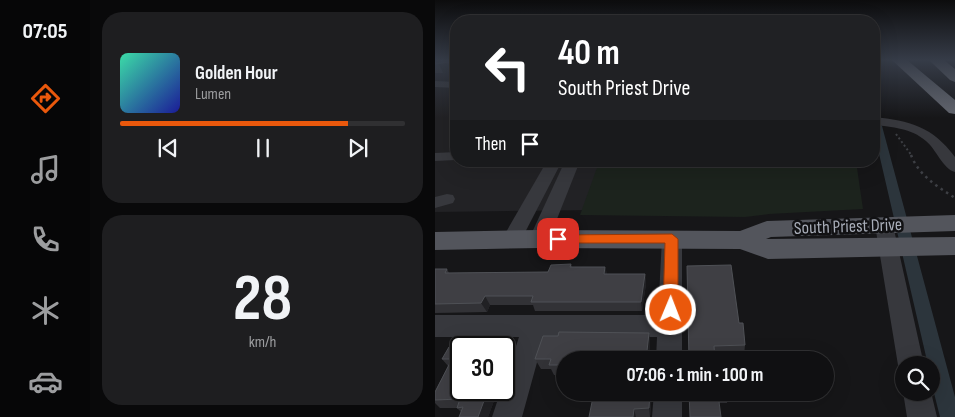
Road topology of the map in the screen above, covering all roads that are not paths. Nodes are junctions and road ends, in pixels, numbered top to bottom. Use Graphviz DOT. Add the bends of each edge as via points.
graph roads {
  1 [pos="921,79"];
  2 [pos="941,79"];
  3 [pos="435,84"];
  4 [pos="450,85"];
  5 [pos="955,92"];
  6 [pos="955,109"];
  7 [pos="883,122"];
  8 [pos="435,156"];
  9 [pos="450,156"];
  10 [pos="552,167"];
  11 [pos="570,167"];
  12 [pos="955,167"];
  13 [pos="955,223"];
  14 [pos="917,235"];
  15 [pos="888,236"];
  16 [pos="512,239"];
  17 [pos="539,239"];
  18 [pos="672,239"];
  19 [pos="435,241"];
  20 [pos="955,246"];
  21 [pos="435,326"];
  22 [pos="535,326"];
  23 [pos="670,326"];
  24 [pos="669,351"];
  25 [pos="909,356"];
  26 [pos="668,401"];
  27 [pos="919,401"];
  28 [pos="507,417"];
  29 [pos="667,417"];
  30 [pos="922,417"];
  1 -- 6 [label="highway"];
  2 -- 5 [label="highway"];
  3 -- 4 [label="street"];
  7 -- 12 [label="street" via="912,127 934,139"];
  8 -- 9 [label="street"];
  10 -- 16 [label="street"];
  11 -- 17 [label="street"];
  13 -- 14 [label="main road, South Priest Drive"];
  14 -- 15 [label="main road, South Priest Drive"];
  14 -- 20 [label="main road, South Priest Drive"];
  15 -- 18 [label="main road, South Priest Drive" via="768,250 743,240"];
  15 -- 25 [label="street"];
  16 -- 17 [label="main road, South Priest Drive"];
  16 -- 19 [label="main road, South Priest Drive"];
  17 -- 18 [label="main road, South Priest Drive"];
  18 -- 23 [label="street"];
  21 -- 22 [label="street"];
  22 -- 23 [label="street"];
  22 -- 28 [label="street"];
  23 -- 24 [label="street"];
  26 -- 29 [label="street"];
  27 -- 30 [label="street"];
}
